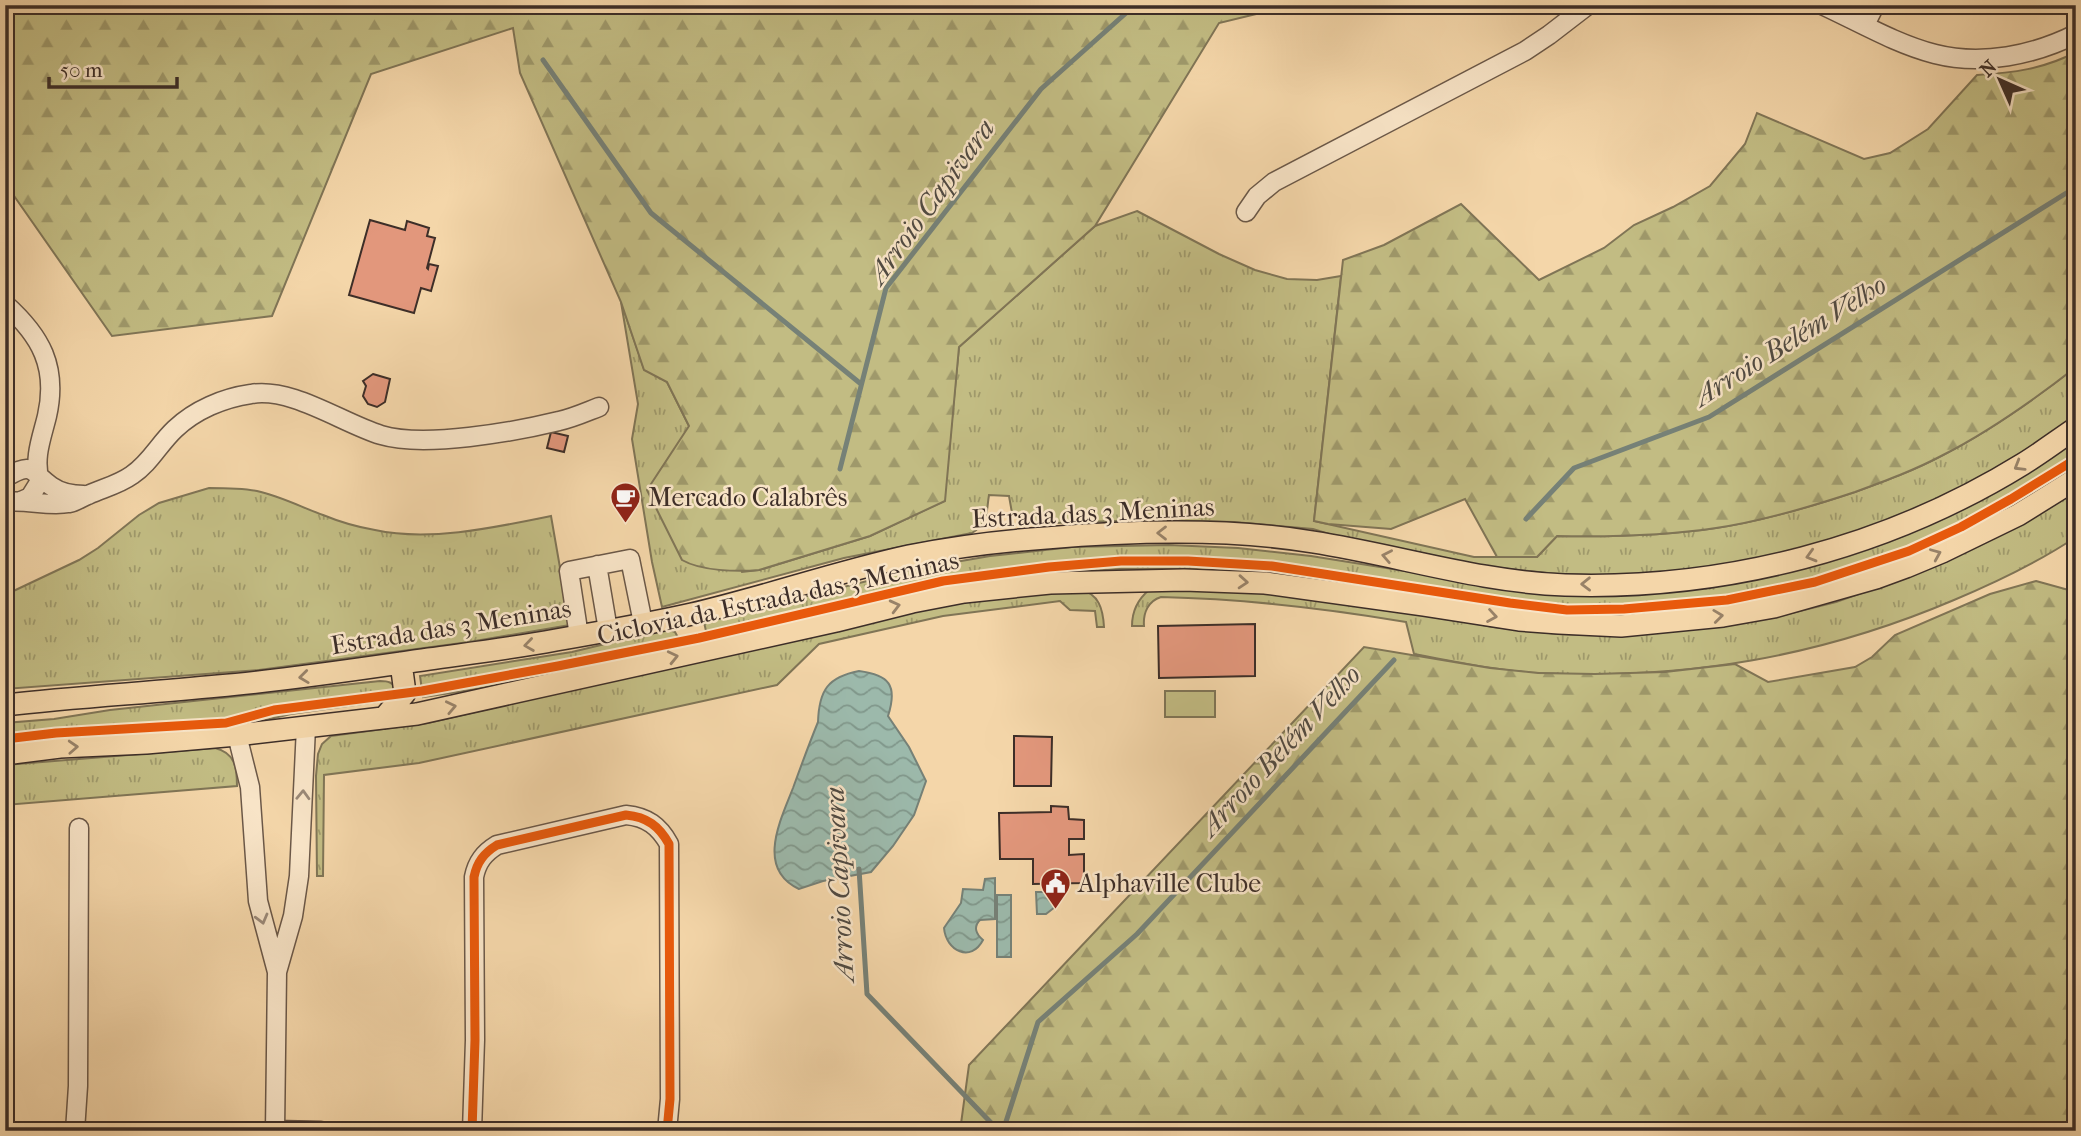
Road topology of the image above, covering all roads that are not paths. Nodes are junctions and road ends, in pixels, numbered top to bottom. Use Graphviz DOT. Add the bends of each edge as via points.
graph roads {
  1 [pos="1588,5"];
  2 [pos="1822,5"];
  3 [pos="1875,5"];
  4 [pos="1865,25"];
  5 [pos="2076,34"];
  6 [pos="1246,212"];
  7 [pos="5,304"];
  8 [pos="599,407"];
  9 [pos="2076,428"];
  10 [pos="40,436"];
  11 [pos="38,473"];
  12 [pos="6,477"];
  13 [pos="2076,479"];
  14 [pos="88,495"];
  15 [pos="13,501"];
  16 [pos="597,565"];
  17 [pos="692,614"];
  18 [pos="643,623"];
  19 [pos="608,630"];
  20 [pos="579,636"];
  21 [pos="703,651"];
  22 [pos="401,663"];
  23 [pos="5,705"];
  24 [pos="384,718"];
  25 [pos="306,727"];
  26 [pos="237,735"];
  27 [pos="5,754"];
  28 [pos="79,828"];
  29 [pos="277,972"];
  30 [pos="275,1130"];
  31 [pos="75,1131"];
  32 [pos="321,1131"];
  33 [pos="472,1131"];
  34 [pos="667,1131"];
  1 -- 6 [label="street" via="1525,51 1274,182"];
  2 -- 4 [label="street"];
  3 -- 4 [label="street"];
  4 -- 5 [label="street" via="1918,49 1970,59 2031,52"];
  7 -- 10 [label="street" via="33,331 48,366 51,391"];
  8 -- 14 [label="street" via="561,421 495,433 407,439 383,436 301,401 254,393 207,407 174,430 132,475"];
  9 -- 17 [label="main road, Estrada das 3 Meninas, one-way" via="1966,495 1887,531 1805,558 1730,574 1669,582 1565,585 1454,570 1310,541 1157,533 1046,538 908,556"];
  10 -- 11 [label="street"];
  10 -- 12 [label="street"];
  11 -- 12 [label="street" via="28,469"];
  11 -- 14 [label="street" via="58,490"];
  11 -- 15 [label="street" via="40,481 30,497"];
  21 -- 13 [label="main road, one-way" via="964,593 1108,581 1265,583 1559,624 1621,626 1723,616 1876,579 2018,515"];
  14 -- 15 [label="street" via="69,503"];
  16 -- 18 [label="street" via="630,559"];
  16 -- 19 [label="street"];
  16 -- 20 [label="street" via="569,571"];
  17 -- 18 [label="main road, Estrada das 3 Meninas"];
  17 -- 21 [label="main road"];
  18 -- 19 [label="main road, Estrada das 3 Meninas"];
  19 -- 20 [label="main road, Estrada das 3 Meninas"];
  20 -- 22 [label="main road, Estrada das 3 Meninas, one-way"];
  24 -- 21 [label="main road, one-way"];
  22 -- 23 [label="main road, Estrada das 3 Meninas, one-way" via="311,677"];
  22 -- 24 [label="main road" via="405,693"];
  24 -- 25 [label="main road"];
  25 -- 26 [label="main road"];
  29 -- 25 [label="street, one-way" via="299,876"];
  27 -- 26 [label="main road, one-way"];
  26 -- 29 [label="street, one-way" via="250,787 258,901"];
  28 -- 31 [label="street"];
  29 -- 30 [label="street"];
  30 -- 32 [label="street"];
  33 -- 34 [label="street" via="476,867 497,845 626,815 656,825 669,844"];
}
